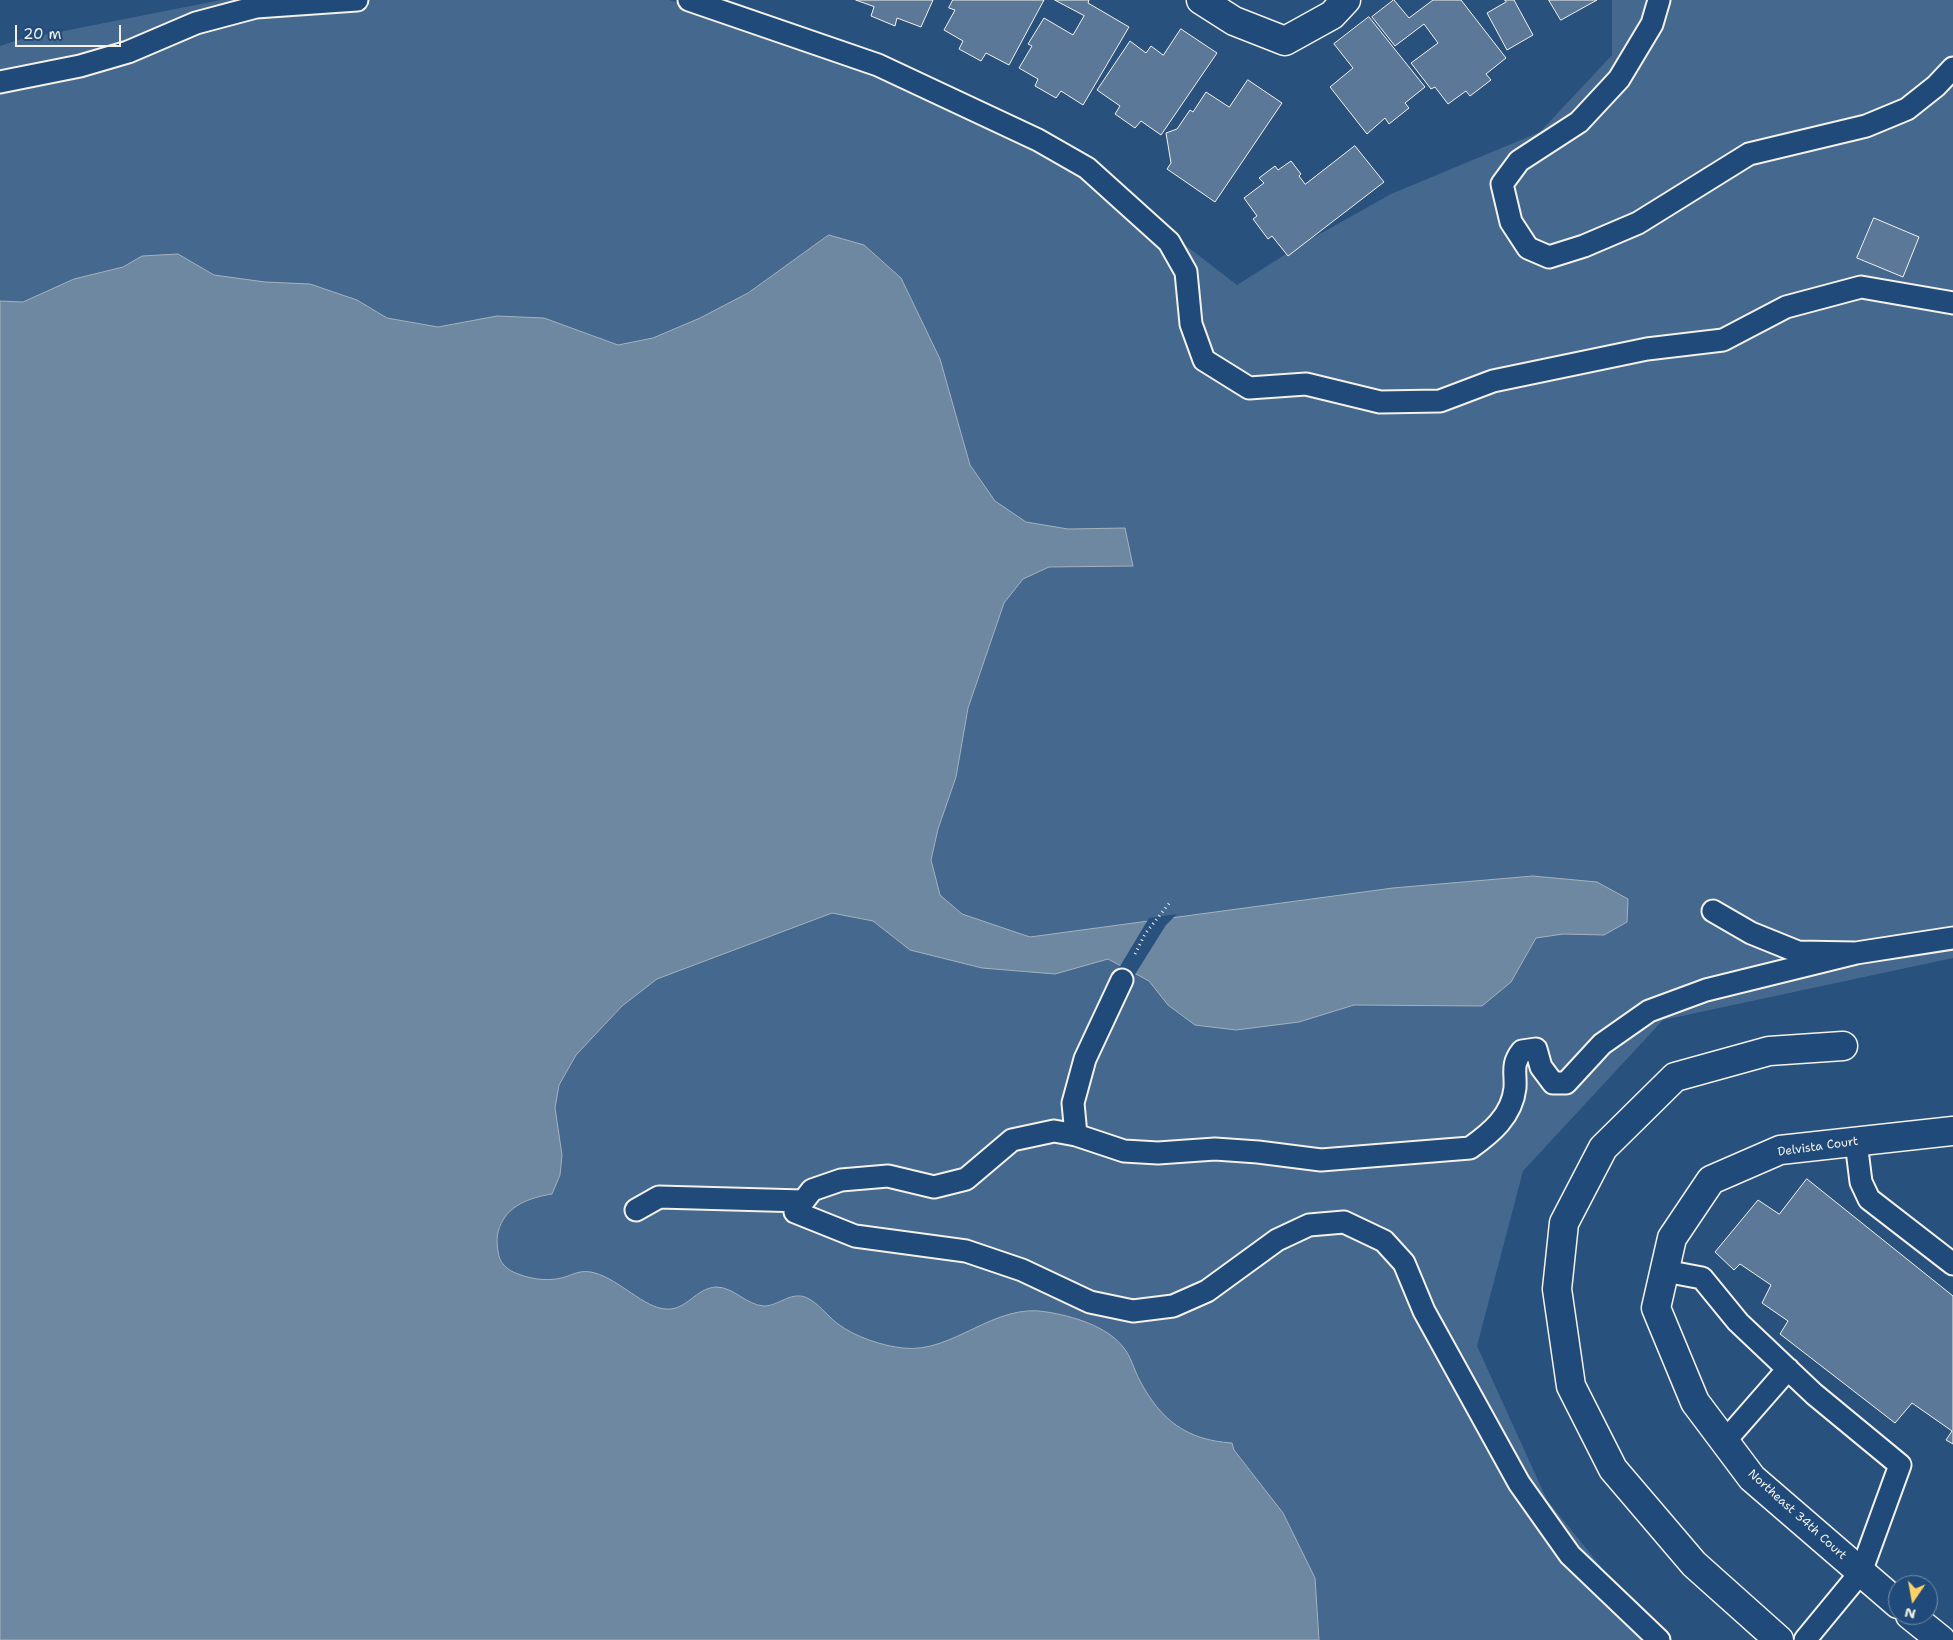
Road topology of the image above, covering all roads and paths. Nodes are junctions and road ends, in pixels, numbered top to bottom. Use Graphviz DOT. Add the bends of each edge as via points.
graph roads {
  1 [pos="357,0"];
  2 [pos="689,0"];
  3 [pos="1201,0"];
  4 [pos="1346,0"];
  5 [pos="1659,0"];
  6 [pos="1953,68"];
  7 [pos="0,82"];
  8 [pos="1953,303"];
  9 [pos="1171,901"];
  10 [pos="1713,911"];
  11 [pos="1953,938"];
  12 [pos="1856,953"];
  13 [pos="1122,980"];
  14 [pos="1843,1046"];
  15 [pos="1953,1131"];
  16 [pos="1076,1135"];
  17 [pos="1856,1142"];
  18 [pos="803,1201"];
  19 [pos="636,1210"];
  20 [pos="1953,1264"];
  21 [pos="1665,1271"];
  22 [pos="1656,1308"];
  23 [pos="1788,1369"];
  24 [pos="1725,1441"];
  25 [pos="1861,1572"];
  26 [pos="1888,1595"];
  27 [pos="1922,1625"];
  28 [pos="1659,1640"];
  29 [pos="1779,1640"];
  30 [pos="1805,1640"];
  31 [pos="1941,1640"];
  1 -- 7 [label="lane" via="256,7 196,24 109,58"];
  2 -- 8 [label="lane" via="878,65 1038,140 1087,168 1169,242 1186,272 1191,324 1204,360 1249,388 1306,384 1380,402 1440,401 1493,381 1648,350 1723,340 1786,307 1861,287"];
  3 -- 4 [label="street" via="1234,21 1285,41 1332,15"];
  5 -- 6 [label="lane" via="1652,24 1619,79 1579,122 1519,161 1502,184 1511,222 1528,248 1550,257 1584,246 1638,223 1749,154 1866,126 1907,109"];
  9 -- 13 [label="path" via="1145,934"];
  10 -- 12 [label="lane" via="1751,933 1798,952"];
  11 -- 12 [label="lane"];
  12 -- 16 [label="lane" via="1706,990 1650,1011 1602,1044 1566,1084 1554,1082 1542,1067 1536,1049 1522,1051 1515,1060 1515,1089 1506,1115 1489,1135 1470,1148 1320,1160 1216,1149 1158,1153 1124,1151"];
  13 -- 16 [label="lane" via="1085,1059 1073,1103"];
  14 -- 29 [label="street" via="1769,1051 1675,1077 1603,1148 1564,1223 1557,1289 1571,1386 1613,1469 1694,1564"];
  15 -- 17 [label="street, Delvista Court"];
  16 -- 18 [label="lane" via="1054,1131 1012,1140 966,1178 934,1187 888,1176 841,1180 812,1190"];
  17 -- 20 [label="lane" via="1861,1182 1869,1199"];
  17 -- 21 [label="street, Delvista Court" via="1780,1150 1711,1180 1672,1238"];
  18 -- 19 [label="lane" via="659,1196"];
  18 -- 28 [label="lane" via="795,1212 855,1236 966,1250 1022,1270 1090,1302 1133,1311 1174,1306 1207,1291 1276,1240 1310,1225 1344,1222 1384,1241 1404,1263 1424,1310 1519,1483 1570,1555"];
  21 -- 22 [label="street, Delvista Court"];
  21 -- 23 [label="lane" via="1702,1278 1738,1322"];
  22 -- 24 [label="street, Northeast 34th Court" via="1695,1402"];
  23 -- 24 [label="lane"];
  23 -- 25 [label="lane" via="1900,1465"];
  24 -- 25 [label="street, Northeast 34th Court" via="1752,1478"];
  25 -- 26 [label="street, Northeast 34th Court"];
  25 -- 30 [label="lane"];
  27 -- 31 [label="street"];
}
